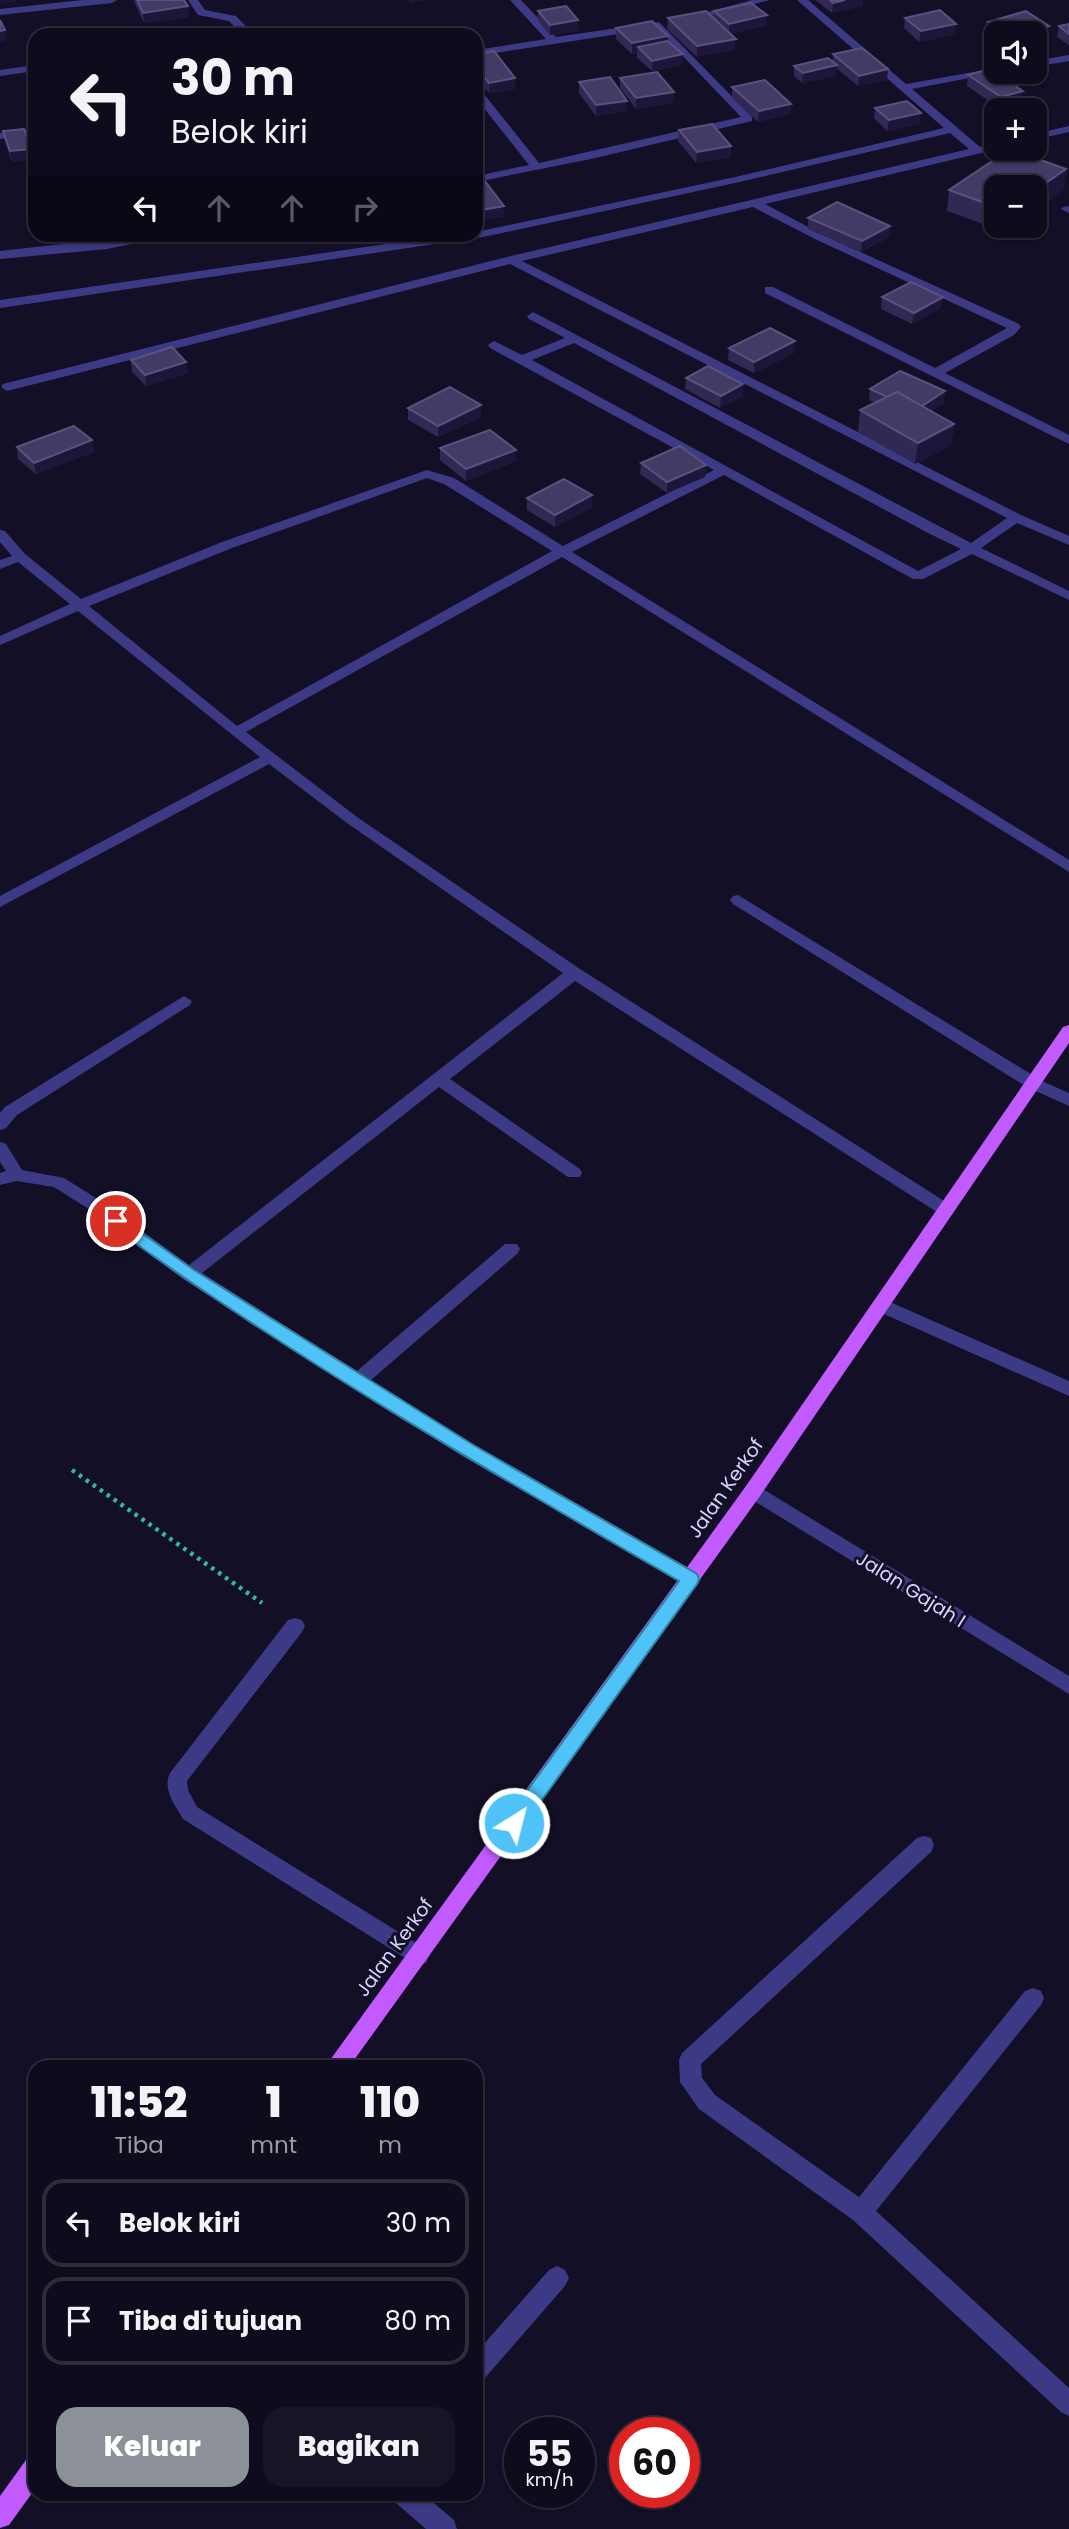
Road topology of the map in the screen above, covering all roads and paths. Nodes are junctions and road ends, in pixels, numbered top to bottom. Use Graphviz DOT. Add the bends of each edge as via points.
graph roads {
  1 [pos="112,0"];
  2 [pos="193,0"];
  3 [pos="515,0"];
  4 [pos="765,0"];
  5 [pos="802,0"];
  6 [pos="0,12"];
  7 [pos="659,25"];
  8 [pos="242,28"];
  9 [pos="554,41"];
  10 [pos="483,52"];
  11 [pos="1069,58"];
  12 [pos="1047,62"];
  13 [pos="28,69"];
  14 [pos="0,73"];
  15 [pos="984,73"];
  16 [pos="905,87"];
  17 [pos="483,100"];
  18 [pos="953,129"];
  19 [pos="1069,130"];
  20 [pos="28,132"];
  21 [pos="1047,135"];
  22 [pos="0,136"];
  23 [pos="984,149"];
  24 [pos="978,150"];
  25 [pos="536,167"];
  26 [pos="483,178"];
  27 [pos="757,204"];
  28 [pos="483,234"];
  29 [pos="126,242"];
  30 [pos="428,242"];
  31 [pos="0,255"];
  32 [pos="511,260"];
  33 [pos="769,290"];
  34 [pos="0,304"];
  35 [pos="533,316"];
  36 [pos="572,339"];
  37 [pos="494,345"];
  38 [pos="522,360"];
  39 [pos="936,373"];
  40 [pos="0,375"];
  41 [pos="3,388"];
  42 [pos="1069,440"];
  43 [pos="724,470"];
  44 [pos="1016,518"];
  45 [pos="0,534"];
  46 [pos="1069,541"];
  47 [pos="971,548"];
  48 [pos="561,552"];
  49 [pos="20,557"];
  50 [pos="0,565"];
  51 [pos="1069,596"];
  52 [pos="81,604"];
  53 [pos="0,641"];
  54 [pos="236,732"];
  55 [pos="270,758"];
  56 [pos="1069,867"];
  57 [pos="738,900"];
  58 [pos="0,902"];
  59 [pos="574,973"];
  60 [pos="184,1001"];
  61 [pos="1069,1031"];
  62 [pos="438,1079"];
  63 [pos="1033,1083"];
  64 [pos="1069,1100"];
  65 [pos="0,1124"];
  66 [pos="0,1148"];
  67 [pos="574,1173"];
  68 [pos="9,1177"];
  69 [pos="946,1210"];
  70 [pos="511,1249"];
  71 [pos="188,1274"];
  72 [pos="881,1305"];
  73 [pos="357,1381"];
  74 [pos="1069,1389"];
  75 [pos="72,1470"];
  76 [pos="752,1492"];
  77 [pos="691,1579"];
  78 [pos="295,1626"];
  79 [pos="1069,1686"];
  80 [pos="924,1845"];
  81 [pos="418,1956"];
  82 [pos="1033,1998"];
  83 [pos="340,2060"];
  84 [pos="861,2212"];
  85 [pos="556,2278"];
  86 [pos="483,2363"];
  87 [pos="1069,2404"];
  88 [pos="28,2478"];
  89 [pos="413,2501"];
  90 [pos="0,2516"];
  91 [pos="445,2529"];
  1 -- 6 [label="street"];
  2 -- 8 [label="street" via="202,13 235,20"];
  3 -- 9 [label="street"];
  4 -- 7 [label="street"];
  5 -- 16 [label="street"];
  7 -- 9 [label="street"];
  7 -- 25 [label="street" via="748,119"];
  9 -- 10 [label="street"];
  11 -- 12 [label="street"];
  13 -- 14 [label="street"];
  15 -- 16 [label="street"];
  16 -- 18 [label="street"];
  17 -- 25 [label="street"];
  18 -- 24 [label="street"];
  18 -- 28 [label="street"];
  19 -- 21 [label="street"];
  20 -- 22 [label="street"];
  23 -- 24 [label="street"];
  24 -- 27 [label="street"];
  25 -- 26 [label="street"];
  27 -- 32 [label="street"];
  27 -- 39 [label="street" via="801,229 1014,327"];
  29 -- 31 [label="street"];
  30 -- 34 [label="street"];
  32 -- 41 [label="street"];
  32 -- 44 [label="street"];
  33 -- 39 [label="street"];
  35 -- 36 [label="street"];
  36 -- 38 [label="street"];
  36 -- 47 [label="street"];
  37 -- 38 [label="street"];
  38 -- 43 [label="street"];
  39 -- 42 [label="street"];
  40 -- 41 [label="street"];
  43 -- 47 [label="street" via="918,576"];
  43 -- 48 [label="street"];
  44 -- 46 [label="street"];
  44 -- 47 [label="street"];
  45 -- 49 [label="street"];
  47 -- 51 [label="street"];
  48 -- 52 [label="street" via="449,481 428,474 227,545"];
  48 -- 54 [label="street"];
  48 -- 56 [label="street"];
  49 -- 50 [label="street"];
  49 -- 52 [label="street"];
  52 -- 53 [label="street"];
  52 -- 54 [label="street"];
  54 -- 55 [label="street"];
  55 -- 58 [label="street"];
  55 -- 59 [label="street"];
  57 -- 63 [label="street"];
  59 -- 62 [label="street"];
  59 -- 69 [label="street"];
  60 -- 65 [label="street" via="10,1111"];
  61 -- 63 [label="main road, Jalan Kerkof"];
  62 -- 67 [label="street"];
  62 -- 71 [label="street"];
  63 -- 64 [label="street"];
  63 -- 69 [label="main road, Jalan Kerkof"];
  66 -- 68 [label="street"];
  68 -- 71 [label="street" via="58,1182"];
  69 -- 72 [label="main road, Jalan Kerkof"];
  70 -- 73 [label="street"];
  71 -- 73 [label="street"];
  72 -- 74 [label="street"];
  72 -- 76 [label="main road, Jalan Kerkof"];
  73 -- 77 [label="street"];
  75 -- 78 [label="path"];
  76 -- 77 [label="main road, Jalan Kerkof"];
  76 -- 79 [label="street, Jalan Gajah I"];
  77 -- 81 [label="main road, Jalan Kerkof"];
  78 -- 81 [label="street" via="177,1779 178,1791 190,1813"];
  80 -- 84 [label="street" via="690,2060 691,2082 707,2102"];
  81 -- 83 [label="main road, Jalan Kerkof"];
  82 -- 84 [label="street"];
  84 -- 87 [label="street"];
  85 -- 86 [label="street"];
  88 -- 90 [label="main road"];
  89 -- 91 [label="street"];
}
